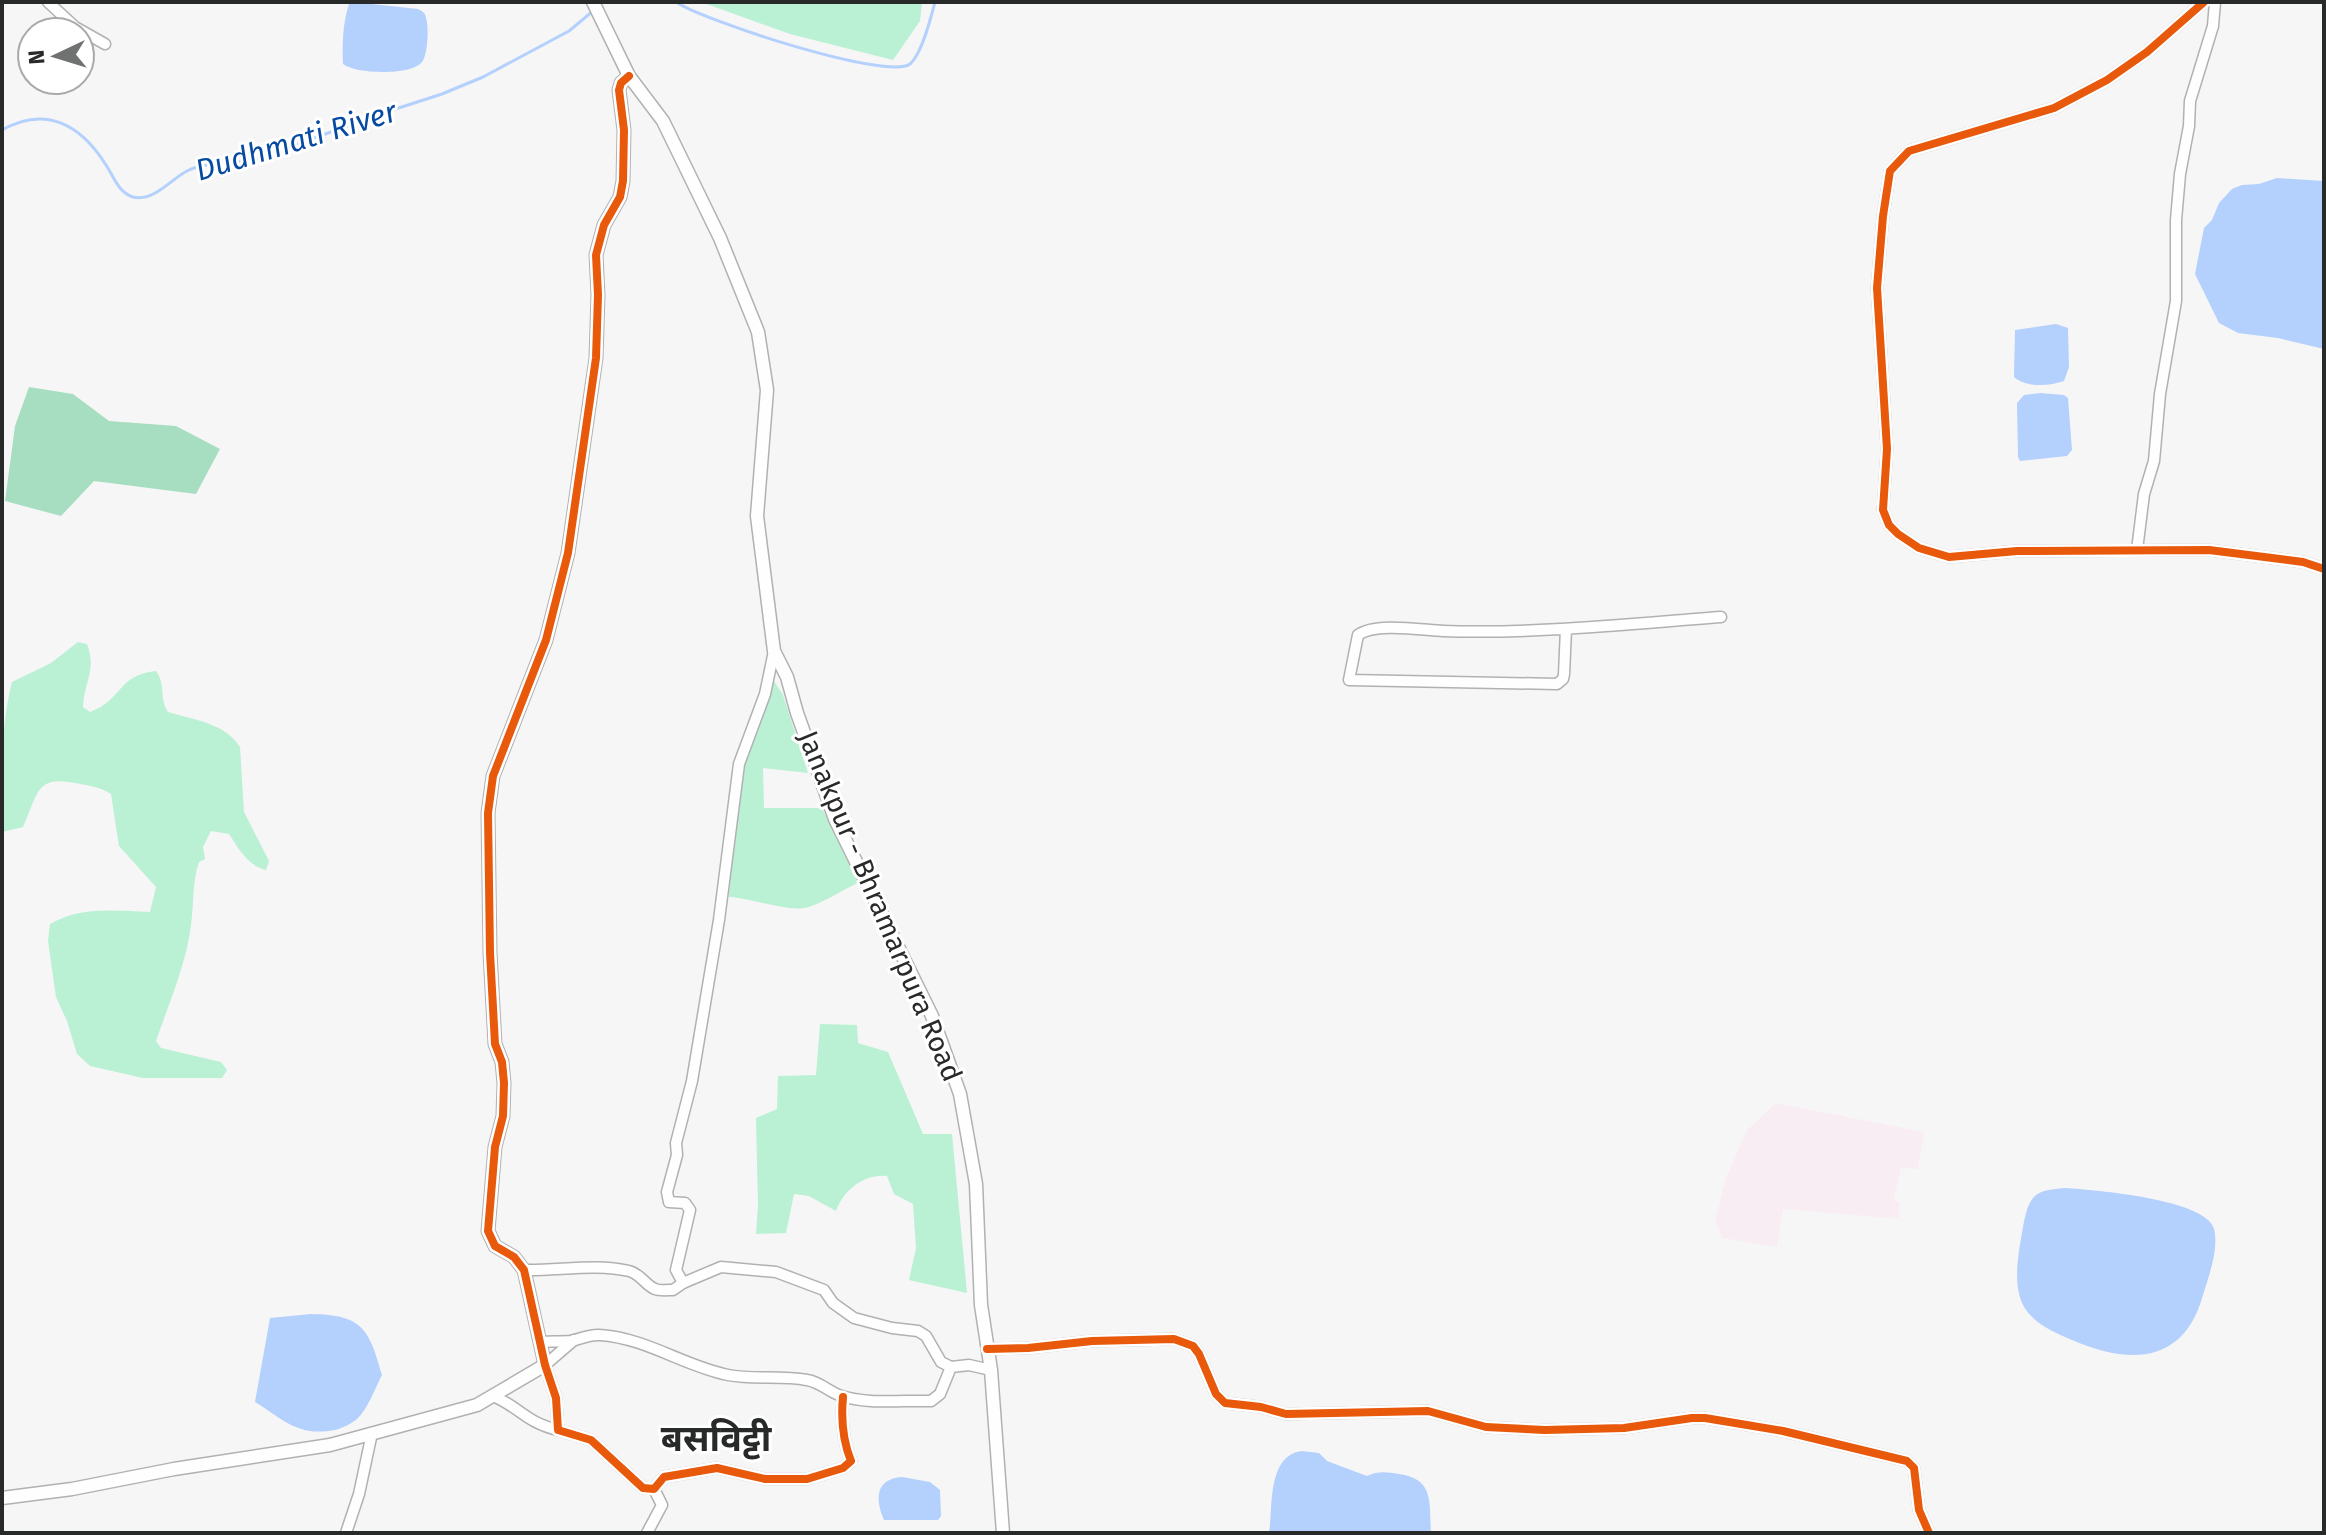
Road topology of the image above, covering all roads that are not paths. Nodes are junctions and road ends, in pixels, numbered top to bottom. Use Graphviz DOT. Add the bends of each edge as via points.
graph roads {
  1 [pos="48,2"];
  2 [pos="593,2"];
  3 [pos="2204,2"];
  4 [pos="2215,2"];
  5 [pos="105,44"];
  6 [pos="629,76"];
  7 [pos="2137,550"];
  8 [pos="2324,569"];
  9 [pos="1721,617"];
  10 [pos="1566,629"];
  11 [pos="774,651"];
  12 [pos="524,1270"];
  13 [pos="683,1283"];
  14 [pos="574,1340"];
  15 [pos="540,1342"];
  16 [pos="987,1349"];
  17 [pos="545,1365"];
  18 [pos="951,1367"];
  19 [pos="991,1370"];
  20 [pos="493,1396"];
  21 [pos="843,1397"];
  22 [pos="558,1430"];
  23 [pos="372,1433"];
  24 [pos="654,1489"];
  25 [pos="2,1498"];
  26 [pos="346,1533"];
  27 [pos="647,1533"];
  28 [pos="1003,1533"];
  29 [pos="1929,1533"];
  1 -- 5 [label="street" via="75,27"];
  2 -- 6 [label="street, Janakpur - Bhramarpura Road"];
  3 -- 7 [label="street" via="2147,52 2063,103 1909,151 1890,171 1883,216 1877,288 1887,449 1883,510 1889,525 1919,548 1949,557"];
  4 -- 7 [label="street" via="2190,101 2176,220 2176,301"];
  6 -- 11 [label="street, Janakpur - Bhramarpura Road" via="663,121 758,332 767,390 757,516"];
  6 -- 12 [label="street" via="619,90 624,160 620,197 604,225 596,255 596,358 568,553 546,640 493,776 488,813 495,1044 504,1083 488,1231 495,1246"];
  7 -- 8 [label="street" via="2209,550"];
  9 -- 10 [label="street"];
  10 -- 10 [label="street" via="1367,630 1358,635 1349,680 1557,684 1564,674"];
  11 -- 13 [label="street" via="765,694 739,764 712,966 667,1192 669,1202 685,1203 690,1210 676,1270"];
  11 -- 16 [label="street, Janakpur - Bhramarpura Road" via="835,819 932,1016 960,1094 976,1184"];
  12 -- 13 [label="street" via="598,1267 630,1271 654,1289 673,1290"];
  12 -- 15 [label="street"];
  13 -- 18 [label="street" via="721,1267 798,1278 824,1290 854,1318 918,1331"];
  14 -- 15 [label="street"];
  14 -- 17 [label="street"];
  14 -- 21 [label="street" via="603,1335 723,1374 804,1379"];
  15 -- 17 [label="street"];
  16 -- 19 [label="street, Janakpur - Bhramarpura Road"];
  16 -- 29 [label="street" via="1174,1339 1193,1346 1220,1400 1286,1414 1428,1411 1486,1427 1545,1430 1705,1418 1783,1431 1907,1461 1916,1476 1919,1510"];
  17 -- 20 [label="street"];
  17 -- 22 [label="street" via="556,1398"];
  18 -- 19 [label="street"];
  18 -- 21 [label="street" via="940,1394 931,1401"];
  19 -- 28 [label="street, Janakpur - Bhramarpura Road"];
  20 -- 22 [label="street" via="536,1425"];
  20 -- 23 [label="street"];
  21 -- 24 [label="street" via="851,1461 843,1468 786,1481 717,1468 664,1477"];
  22 -- 24 [label="street" via="591,1440 643,1488"];
  23 -- 25 [label="street" via="330,1445"];
  23 -- 26 [label="street"];
  24 -- 27 [label="street" via="662,1505"];
}
